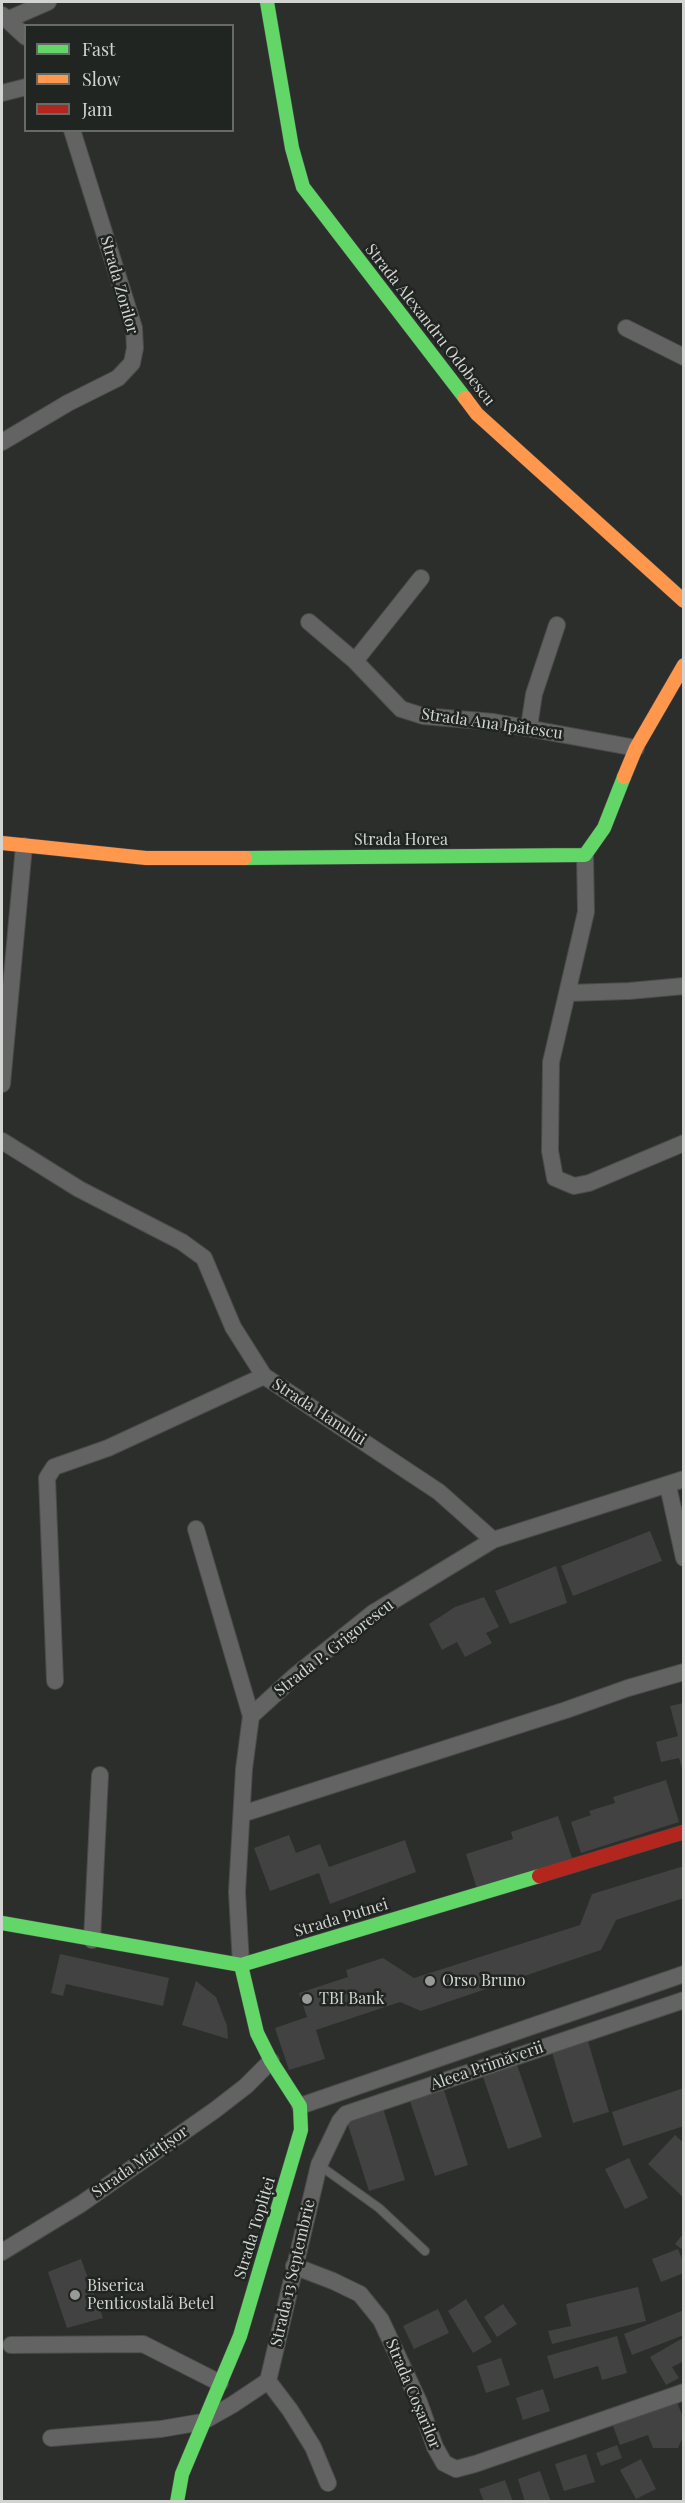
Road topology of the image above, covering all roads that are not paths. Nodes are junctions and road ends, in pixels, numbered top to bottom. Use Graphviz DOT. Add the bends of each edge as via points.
graph roads {
  1 [pos="48,2"];
  2 [pos="267,2"];
  3 [pos="5,17"];
  4 [pos="24,35"];
  5 [pos="24,88"];
  6 [pos="2,93"];
  7 [pos="73,132"];
  8 [pos="626,328"];
  9 [pos="684,357"];
  10 [pos="2,442"];
  11 [pos="421,578"];
  12 [pos="684,601"];
  13 [pos="309,622"];
  14 [pos="557,625"];
  15 [pos="355,661"];
  16 [pos="684,665"];
  17 [pos="529,728"];
  18 [pos="636,748"];
  19 [pos="2,843"];
  20 [pos="24,846"];
  21 [pos="585,855"];
  22 [pos="684,986"];
  23 [pos="569,993"];
  24 [pos="2,1084"];
  25 [pos="2,1141"];
  26 [pos="684,1143"];
  27 [pos="264,1376"];
  28 [pos="684,1479"];
  29 [pos="668,1486"];
  30 [pos="196,1529"];
  31 [pos="492,1540"];
  32 [pos="684,1558"];
  33 [pos="684,1672"];
  34 [pos="55,1681"];
  35 [pos="251,1716"];
  36 [pos="100,1775"];
  37 [pos="242,1814"];
  38 [pos="684,1832"];
  39 [pos="2,1923"];
  40 [pos="92,1940"];
  41 [pos="241,1965"];
  42 [pos="684,1974"];
  43 [pos="684,2000"];
  44 [pos="271,2061"];
  45 [pos="300,2106"];
  46 [pos="296,2152"];
  47 [pos="319,2165"];
  48 [pos="424,2251"];
  49 [pos="2,2252"];
  50 [pos="294,2266"];
  51 [pos="11,2344"];
  52 [pos="268,2381"];
  53 [pos="220,2383"];
  54 [pos="684,2392"];
  55 [pos="202,2422"];
  56 [pos="51,2438"];
  57 [pos="328,2483"];
  58 [pos="177,2502"];
  1 -- 3 [label="street"];
  2 -- 12 [label="street, Strada Alexandru Odobescu" via="292,148 303,187 318,209 477,414"];
  3 -- 4 [label="street"];
  5 -- 6 [label="street"];
  7 -- 10 [label="street, Strada Zorilor" via="134,328 132,363 118,378"];
  8 -- 9 [label="street"];
  11 -- 15 [label="street"];
  13 -- 15 [label="street, Strada Ana Ipătescu"];
  14 -- 17 [label="street" via="534,694"];
  15 -- 17 [label="street, Strada Ana Ipătescu" via="401,709 423,716"];
  16 -- 18 [label="street"];
  17 -- 18 [label="street, Strada Ana Ipătescu"];
  18 -- 21 [label="street" via="604,828"];
  19 -- 20 [label="street, Strada Horea"];
  20 -- 21 [label="street, Strada Horea" via="146,858"];
  20 -- 24 [label="street"];
  21 -- 23 [label="street" via="586,912"];
  22 -- 23 [label="street"];
  23 -- 26 [label="street" via="551,1062 550,1150 555,1178 574,1186 590,1184"];
  25 -- 27 [label="street, Strada Hanului" via="204,1258 232,1327"];
  27 -- 31 [label="street, Strada Hanului" via="439,1492"];
  27 -- 34 [label="street" via="108,1448 54,1467 47,1478"];
  28 -- 29 [label="street, Strada P. Grigorescu"];
  29 -- 31 [label="street, Strada P. Grigorescu"];
  29 -- 32 [label="street"];
  30 -- 35 [label="street"];
  31 -- 35 [label="street, Strada P. Grigorescu" via="373,1613"];
  33 -- 37 [label="street"];
  35 -- 37 [label="street"];
  36 -- 40 [label="street"];
  37 -- 41 [label="street" via="237,1892"];
  38 -- 41 [label="street, Strada Putnei"];
  39 -- 40 [label="street, Strada Putnei"];
  40 -- 41 [label="street, Strada Putnei"];
  41 -- 44 [label="street" via="257,2033"];
  42 -- 45 [label="street, Aleea Primăverii"];
  43 -- 47 [label="street, Aleea Primăverii" via="346,2114"];
  44 -- 45 [label="street"];
  44 -- 49 [label="street, Strada Mărțișor" via="215,2110 81,2204"];
  45 -- 46 [label="street, Strada Topliței" via="302,2130"];
  46 -- 47 [label="street"];
  46 -- 53 [label="street, Strada Topliței" via="240,2336"];
  47 -- 48 [label="lane" via="379,2208"];
  47 -- 50 [label="street, Strada 13 Septembrie"];
  50 -- 52 [label="street, Strada 13 Septembrie"];
  50 -- 54 [label="street, Strada Coșarilor" via="360,2294 381,2320 435,2447 444,2463 456,2469"];
  51 -- 53 [label="street" via="143,2344"];
  52 -- 55 [label="street"];
  52 -- 57 [label="street" via="314,2447"];
  53 -- 55 [label="street, Strada Topliței"];
  55 -- 56 [label="street"];
  55 -- 58 [label="street, Strada Topliței" via="182,2474"];
}
